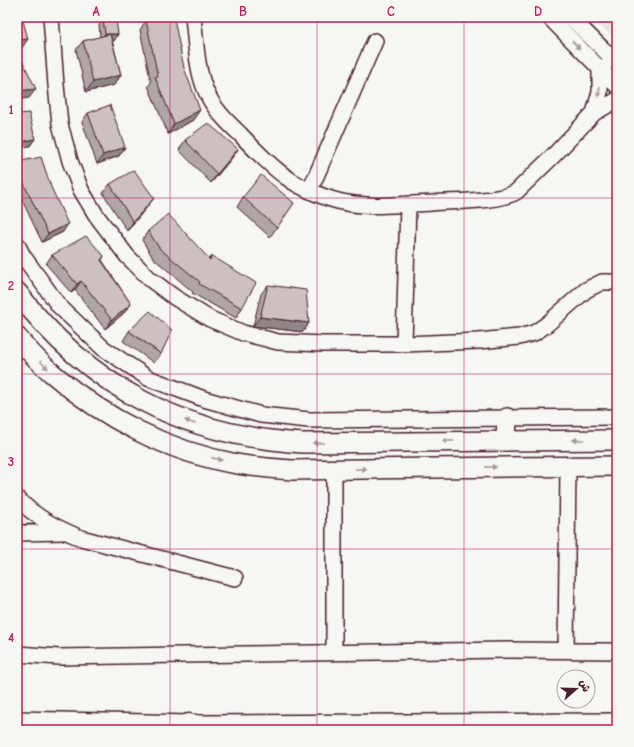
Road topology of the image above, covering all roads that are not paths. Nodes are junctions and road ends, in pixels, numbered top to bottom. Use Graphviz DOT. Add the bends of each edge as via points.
graph roads {
  1 [pos="54,17"];
  2 [pos="193,17"];
  3 [pos="549,17"];
  4 [pos="570,17"];
  5 [pos="375,41"];
  6 [pos="615,61"];
  7 [pos="600,70"];
  8 [pos="617,86"];
  9 [pos="617,100"];
  10 [pos="594,113"];
  11 [pos="310,190"];
  12 [pos="408,204"];
  13 [pos="17,244"];
  14 [pos="617,282"];
  15 [pos="17,292"];
  16 [pos="17,337"];
  17 [pos="404,344"];
  18 [pos="617,417"];
  19 [pos="507,418"];
  20 [pos="506,440"];
  21 [pos="617,440"];
  22 [pos="568,466"];
  23 [pos="617,466"];
  24 [pos="334,470"];
  25 [pos="17,498"];
  26 [pos="66,532"];
  27 [pos="17,533"];
  28 [pos="236,578"];
  29 [pos="566,651"];
  30 [pos="617,651"];
  31 [pos="334,653"];
  32 [pos="17,654"];
  33 [pos="17,721"];
  34 [pos="617,723"];
  35 [pos="189,725"];
  36 [pos="218,730"];
  1 -- 17 [label="street" via="56,85 60,118 70,161 81,190 96,215 127,256 150,278 174,297 243,333 278,342"];
  2 -- 11 [label="street" via="198,68 205,90 217,109 262,157 287,178"];
  3 -- 7 [label="street, one-way"];
  4 -- 6 [label="street"];
  5 -- 11 [label="street"];
  6 -- 7 [label="street"];
  7 -- 8 [label="street"];
  7 -- 10 [label="street, one-way" via="600,92"];
  9 -- 10 [label="street"];
  10 -- 12 [label="street" via="516,192 510,195 483,200"];
  11 -- 12 [label="street" via="347,203"];
  12 -- 17 [label="street"];
  13 -- 19 [label="street" via="59,306 103,348 148,378 204,399 261,415 309,420"];
  14 -- 17 [label="street" via="602,282 586,290 534,333 479,341"];
  20 -- 15 [label="street, one-way" via="303,443 257,438 212,429 146,403 104,377 75,355 49,330"];
  16 -- 24 [label="street, one-way" via="72,390 113,418 159,440 209,458 236,464 292,470"];
  18 -- 19 [label="street"];
  19 -- 20 [label="street"];
  21 -- 20 [label="street, one-way"];
  22 -- 23 [label="street"];
  24 -- 22 [label="street, one-way"];
  22 -- 29 [label="street"];
  24 -- 31 [label="street"];
  25 -- 26 [label="street" via="33,513"];
  26 -- 27 [label="street"];
  26 -- 28 [label="street"];
  29 -- 30 [label="street"];
  29 -- 31 [label="street"];
  31 -- 32 [label="street" via="59,657"];
  33 -- 35 [label="street"];
  34 -- 35 [label="street"];
  35 -- 36 [label="highway"];
}
